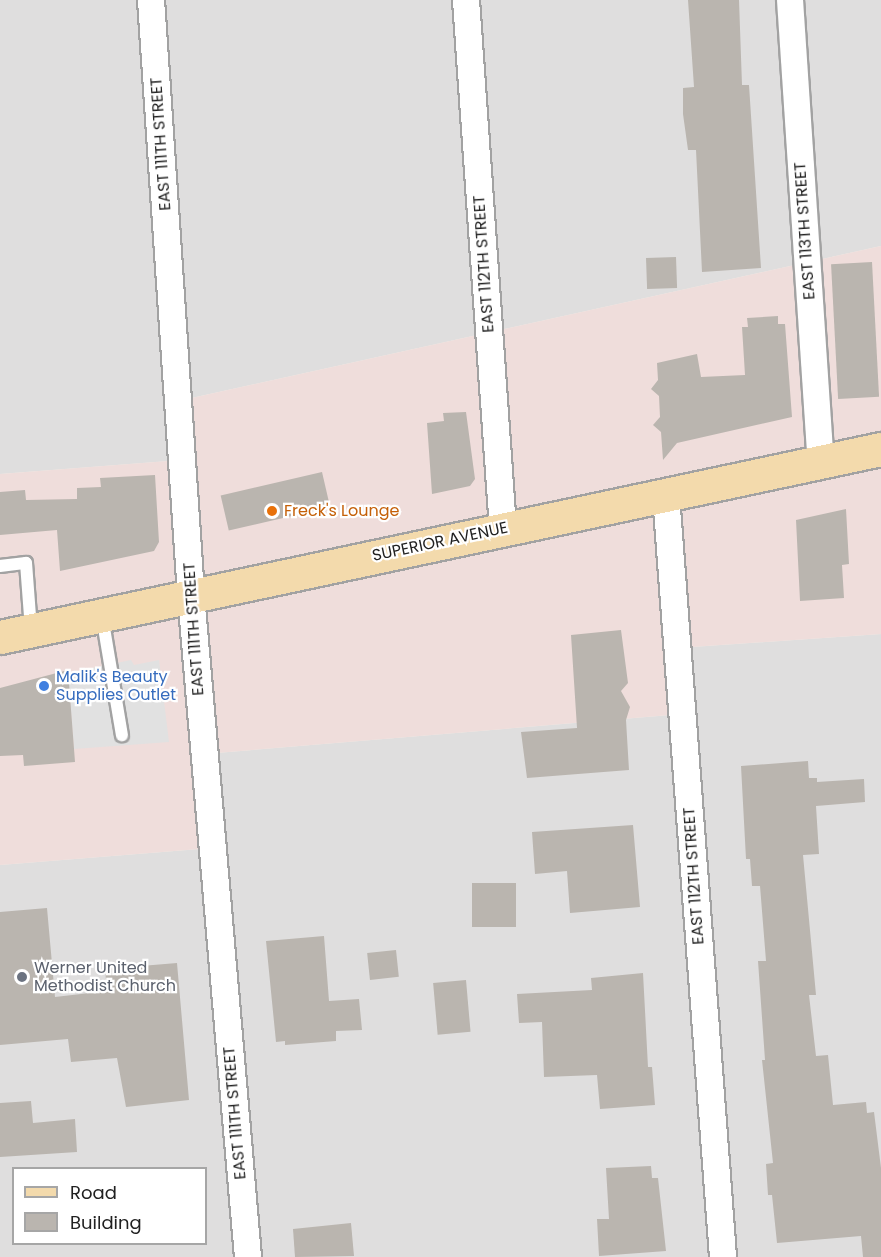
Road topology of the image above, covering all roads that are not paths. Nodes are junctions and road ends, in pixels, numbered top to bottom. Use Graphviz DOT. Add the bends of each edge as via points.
graph roads {
  1 [pos="151,0"];
  2 [pos="466,0"];
  3 [pos="790,0"];
  4 [pos="881,449"];
  5 [pos="821,461"];
  6 [pos="666,495"];
  7 [pos="503,529"];
  8 [pos="0,566"];
  9 [pos="191,595"];
  10 [pos="102,615"];
  11 [pos="15,634"];
  12 [pos="122,735"];
  13 [pos="248,1257"];
  14 [pos="723,1257"];
  1 -- 9 [label="street, EAST 111TH STREET"];
  2 -- 7 [label="street, EAST 112TH STREET"];
  3 -- 5 [label="street, EAST 113TH STREET"];
  4 -- 5 [label="main road, SUPERIOR AVENUE"];
  5 -- 6 [label="main road, SUPERIOR AVENUE"];
  6 -- 7 [label="main road, SUPERIOR AVENUE"];
  6 -- 14 [label="street, EAST 112TH STREET"];
  7 -- 9 [label="main road, SUPERIOR AVENUE"];
  8 -- 11 [label="lane" via="26,563"];
  9 -- 10 [label="main road, SUPERIOR AVENUE"];
  9 -- 13 [label="street, EAST 111TH STREET"];
  10 -- 11 [label="main road, SUPERIOR AVENUE"];
  10 -- 12 [label="lane"];
}
